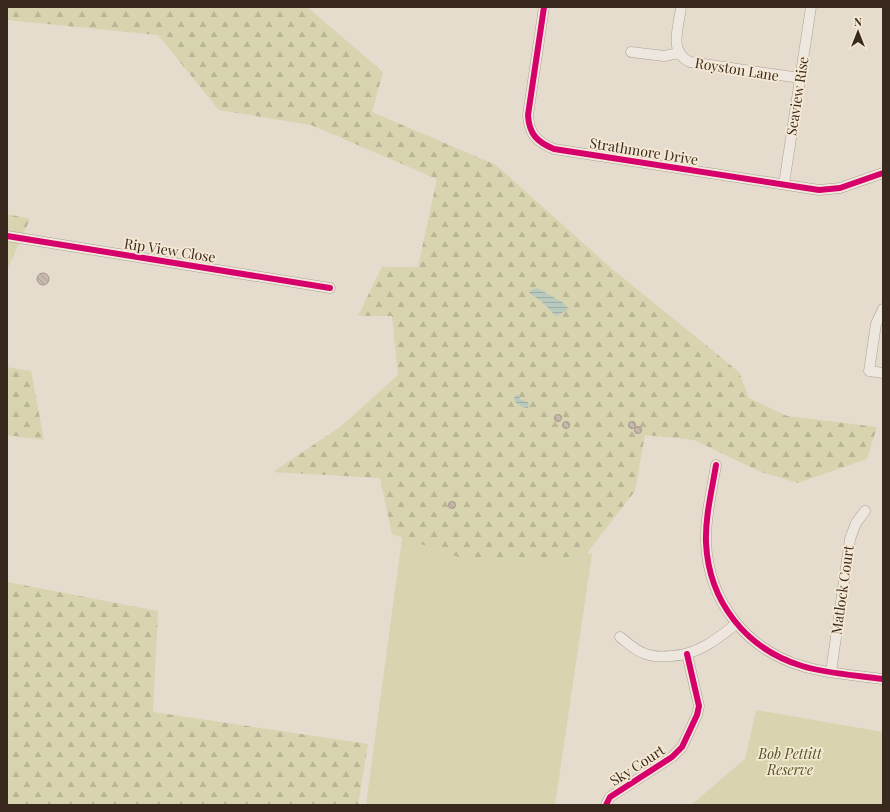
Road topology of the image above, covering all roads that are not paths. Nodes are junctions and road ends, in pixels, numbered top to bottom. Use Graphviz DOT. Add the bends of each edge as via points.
graph roads {
  1 [pos="544,7"];
  2 [pos="682,7"];
  3 [pos="810,7"];
  4 [pos="631,52"];
  5 [pos="679,53"];
  6 [pos="800,78"];
  7 [pos="883,173"];
  8 [pos="784,184"];
  9 [pos="7,236"];
  10 [pos="330,288"];
  11 [pos="883,309"];
  12 [pos="883,373"];
  13 [pos="716,465"];
  14 [pos="864,512"];
  15 [pos="736,624"];
  16 [pos="620,637"];
  17 [pos="687,654"];
  18 [pos="831,672"];
  19 [pos="883,679"];
  20 [pos="606,805"];
  1 -- 8 [label="street, Strathmore Drive" via="528,115 532,134 544,145 554,149"];
  2 -- 5 [label="street, Royston Lane" via="676,43"];
  3 -- 6 [label="street, Seaview Rise"];
  4 -- 5 [label="street, Royston Lane" via="664,56"];
  5 -- 6 [label="street, Royston Lane" via="690,62"];
  6 -- 8 [label="street, Seaview Rise"];
  7 -- 8 [label="street, Strathmore Drive" via="830,190"];
  9 -- 10 [label="street, Rip View Close"];
  11 -- 12 [label="street" via="876,324 870,370"];
  13 -- 15 [label="street" via="706,529 707,559 715,587"];
  14 -- 18 [label="street, Matlock Court" via="856,523 850,539"];
  15 -- 17 [label="street" via="707,646"];
  15 -- 18 [label="street" via="755,642 775,655 802,666"];
  16 -- 17 [label="street" via="637,650 654,656"];
  17 -- 20 [label="street, Sky Court" via="699,706 682,747 672,757 610,797"];
  18 -- 19 [label="street"];
}
